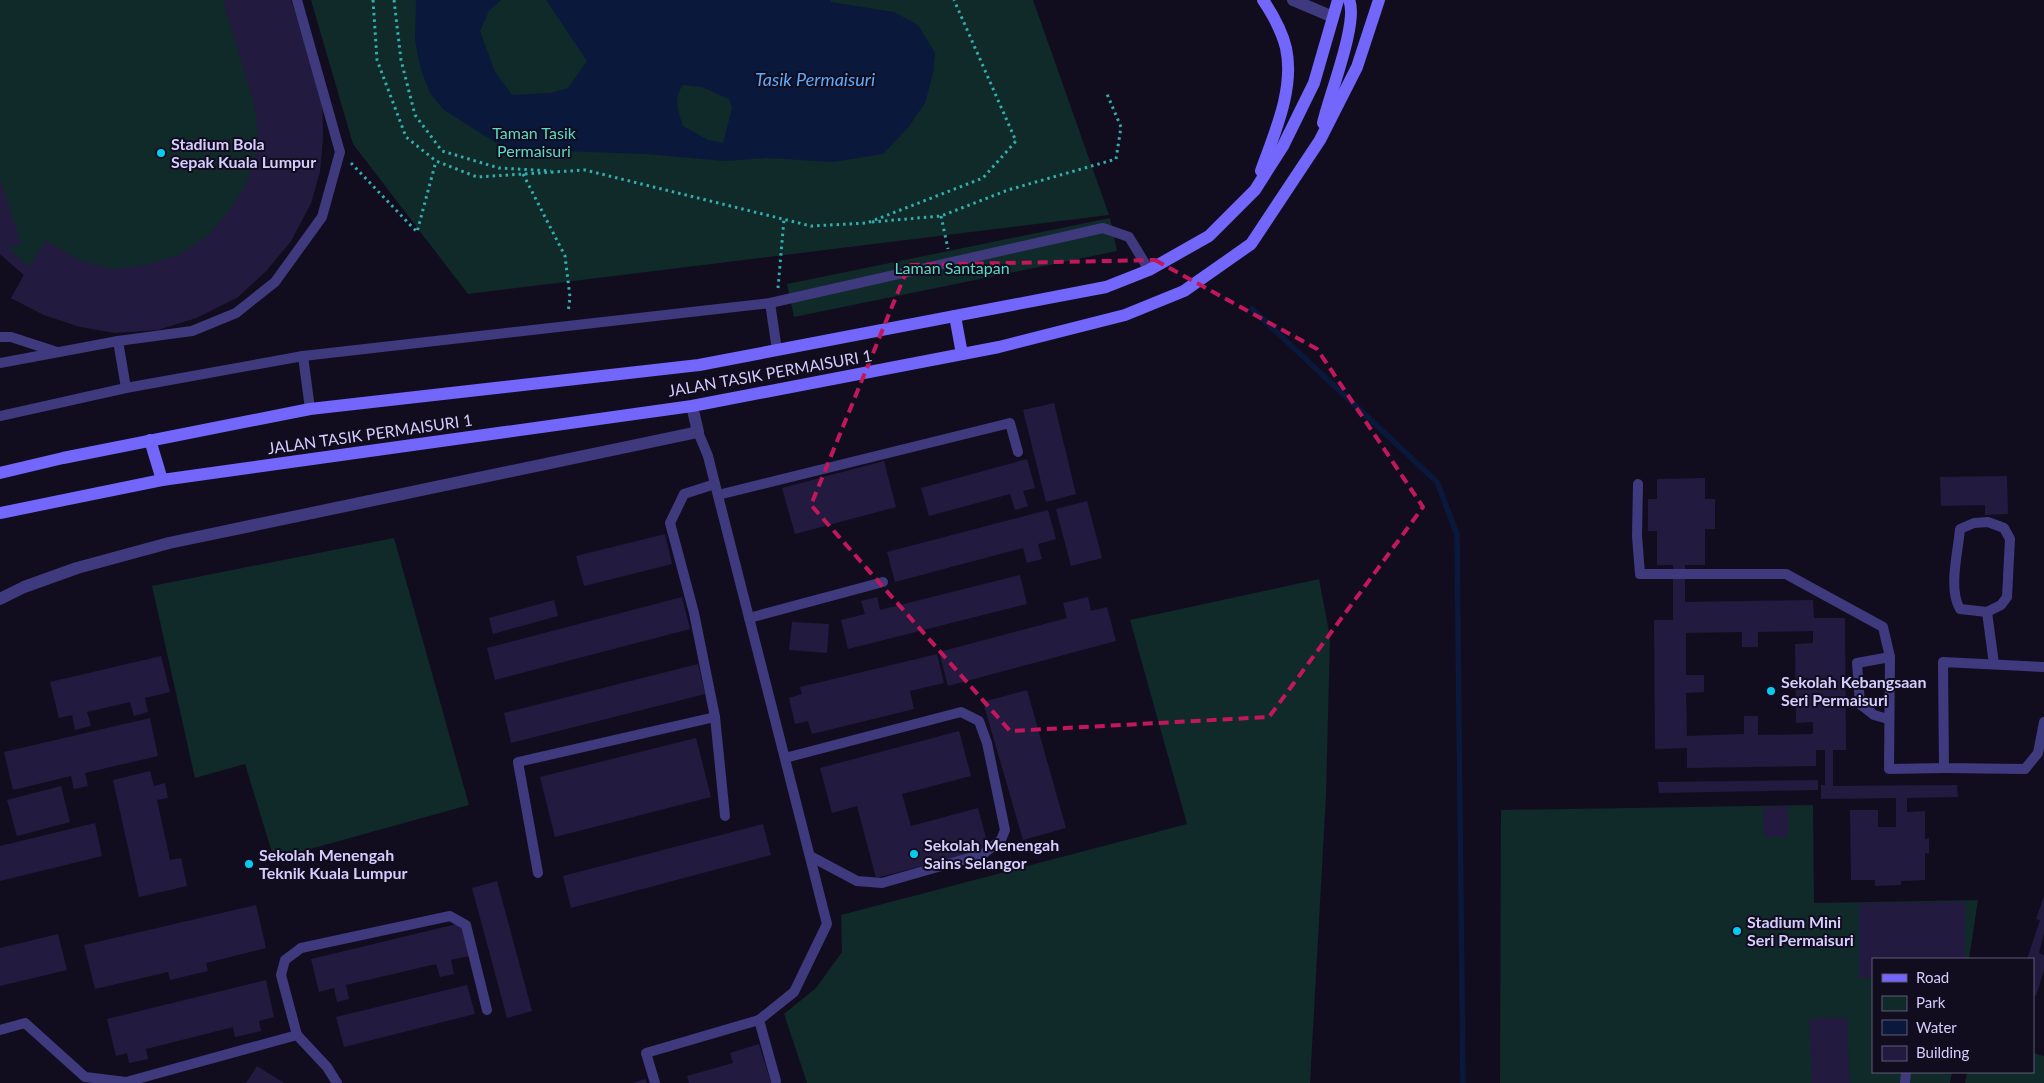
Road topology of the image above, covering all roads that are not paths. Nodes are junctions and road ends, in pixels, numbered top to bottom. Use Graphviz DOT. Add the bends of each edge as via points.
graph roads {
  1 [pos="298,0"];
  2 [pos="1263,0"];
  3 [pos="1293,0"];
  4 [pos="1338,0"];
  5 [pos="1379,0"];
  6 [pos="1352,1"];
  7 [pos="1333,17"];
  8 [pos="1320,140"];
  9 [pos="1254,190"];
  10 [pos="1149,270"];
  11 [pos="770,303"];
  12 [pos="955,316"];
  13 [pos="0,337"];
  14 [pos="118,341"];
  15 [pos="777,350"];
  16 [pos="58,352"];
  17 [pos="962,354"];
  18 [pos="303,356"];
  19 [pos="0,364"];
  20 [pos="126,388"];
  21 [pos="692,406"];
  22 [pos="310,409"];
  23 [pos="0,416"];
  24 [pos="698,432"];
  25 [pos="150,440"];
  26 [pos="1018,452"];
  27 [pos="0,473"];
  28 [pos="162,480"];
  29 [pos="715,484"];
  30 [pos="1638,484"];
  31 [pos="718,495"];
  32 [pos="0,512"];
  33 [pos="882,582"];
  34 [pos="0,599"];
  35 [pos="1987,612"];
  36 [pos="749,618"];
  37 [pos="1890,658"];
  38 [pos="1994,664"];
  39 [pos="2044,667"];
  40 [pos="715,717"];
  41 [pos="1888,719"];
  42 [pos="2044,722"];
  43 [pos="785,758"];
  44 [pos="1944,768"];
  45 [pos="724,816"];
  46 [pos="810,856"];
  47 [pos="538,872"];
  48 [pos="488,1010"];
  49 [pos="759,1020"];
  50 [pos="0,1030"];
  51 [pos="297,1035"];
  52 [pos="776,1081"];
  53 [pos="337,1083"];
  54 [pos="655,1083"];
  1 -- 14 [label="lane" via="340,152 322,216 275,282 236,313 192,331"];
  2 -- 9 [label="main road" via="1275,18 1286,48 1288,75 1281,112"];
  3 -- 7 [label="street"];
  4 -- 7 [label="main road, JALAN TASIK PERMAISURI 1"];
  5 -- 8 [label="main road, JALAN TASIK PERMAISURI 1" via="1357,67"];
  6 -- 7 [label="main road"];
  6 -- 8 [label="main road" via="1350,29"];
  7 -- 9 [label="main road, JALAN TASIK PERMAISURI 1" via="1314,83 1282,146"];
  8 -- 17 [label="main road, JALAN TASIK PERMAISURI 1" via="1251,244 1184,290 1125,315"];
  9 -- 10 [label="main road, JALAN TASIK PERMAISURI 1" via="1209,236"];
  10 -- 11 [label="lane" via="1129,237 1103,228"];
  10 -- 12 [label="main road, JALAN TASIK PERMAISURI 1" via="1106,287"];
  11 -- 15 [label="lane"];
  11 -- 18 [label="lane"];
  12 -- 15 [label="main road, JALAN TASIK PERMAISURI 1"];
  12 -- 17 [label="main road"];
  13 -- 16 [label="lane" via="11,337"];
  14 -- 16 [label="lane"];
  14 -- 20 [label="lane"];
  15 -- 22 [label="main road, JALAN TASIK PERMAISURI 1" via="699,365"];
  16 -- 19 [label="lane"];
  17 -- 21 [label="main road, JALAN TASIK PERMAISURI 1"];
  18 -- 20 [label="lane"];
  18 -- 22 [label="lane"];
  20 -- 23 [label="lane"];
  21 -- 24 [label="street"];
  21 -- 28 [label="main road, JALAN TASIK PERMAISURI 1"];
  22 -- 25 [label="main road, JALAN TASIK PERMAISURI 1"];
  24 -- 29 [label="lane"];
  24 -- 34 [label="street" via="169,544 77,568"];
  25 -- 27 [label="main road, JALAN TASIK PERMAISURI 1"];
  25 -- 28 [label="main road"];
  26 -- 31 [label="lane" via="1010,423"];
  28 -- 32 [label="main road, JALAN TASIK PERMAISURI 1"];
  29 -- 31 [label="lane"];
  29 -- 40 [label="lane" via="684,494 670,523 694,613"];
  30 -- 37 [label="lane" via="1640,574 1786,574 1882,627"];
  31 -- 36 [label="lane"];
  33 -- 36 [label="lane"];
  35 -- 35 [label="lane" via="1960,609 1955,602 1954,588 1960,529 1988,522 2004,528 2010,539 2007,597 2001,605"];
  35 -- 38 [label="lane"];
  36 -- 43 [label="lane"];
  37 -- 41 [label="lane"];
  37 -- 41 [label="lane" via="1857,662 1860,704 1874,715"];
  38 -- 39 [label="lane"];
  38 -- 44 [label="lane" via="1943,662"];
  40 -- 45 [label="lane"];
  40 -- 47 [label="lane" via="518,762"];
  41 -- 44 [label="lane" via="1889,769"];
  42 -- 44 [label="lane" via="2038,753 2025,769"];
  43 -- 46 [label="lane"];
  43 -- 46 [label="lane" via="961,712 979,721 987,743 1006,830 1001,840 983,854 882,883 857,881"];
  46 -- 49 [label="lane" via="827,924 794,992"];
  48 -- 51 [label="lane" via="466,925 450,916 301,948 285,960 281,975"];
  49 -- 52 [label="lane"];
  49 -- 54 [label="lane" via="646,1053"];
  50 -- 51 [label="lane" via="25,1023 85,1077 126,1082"];
  51 -- 53 [label="lane" via="327,1067"];
}
